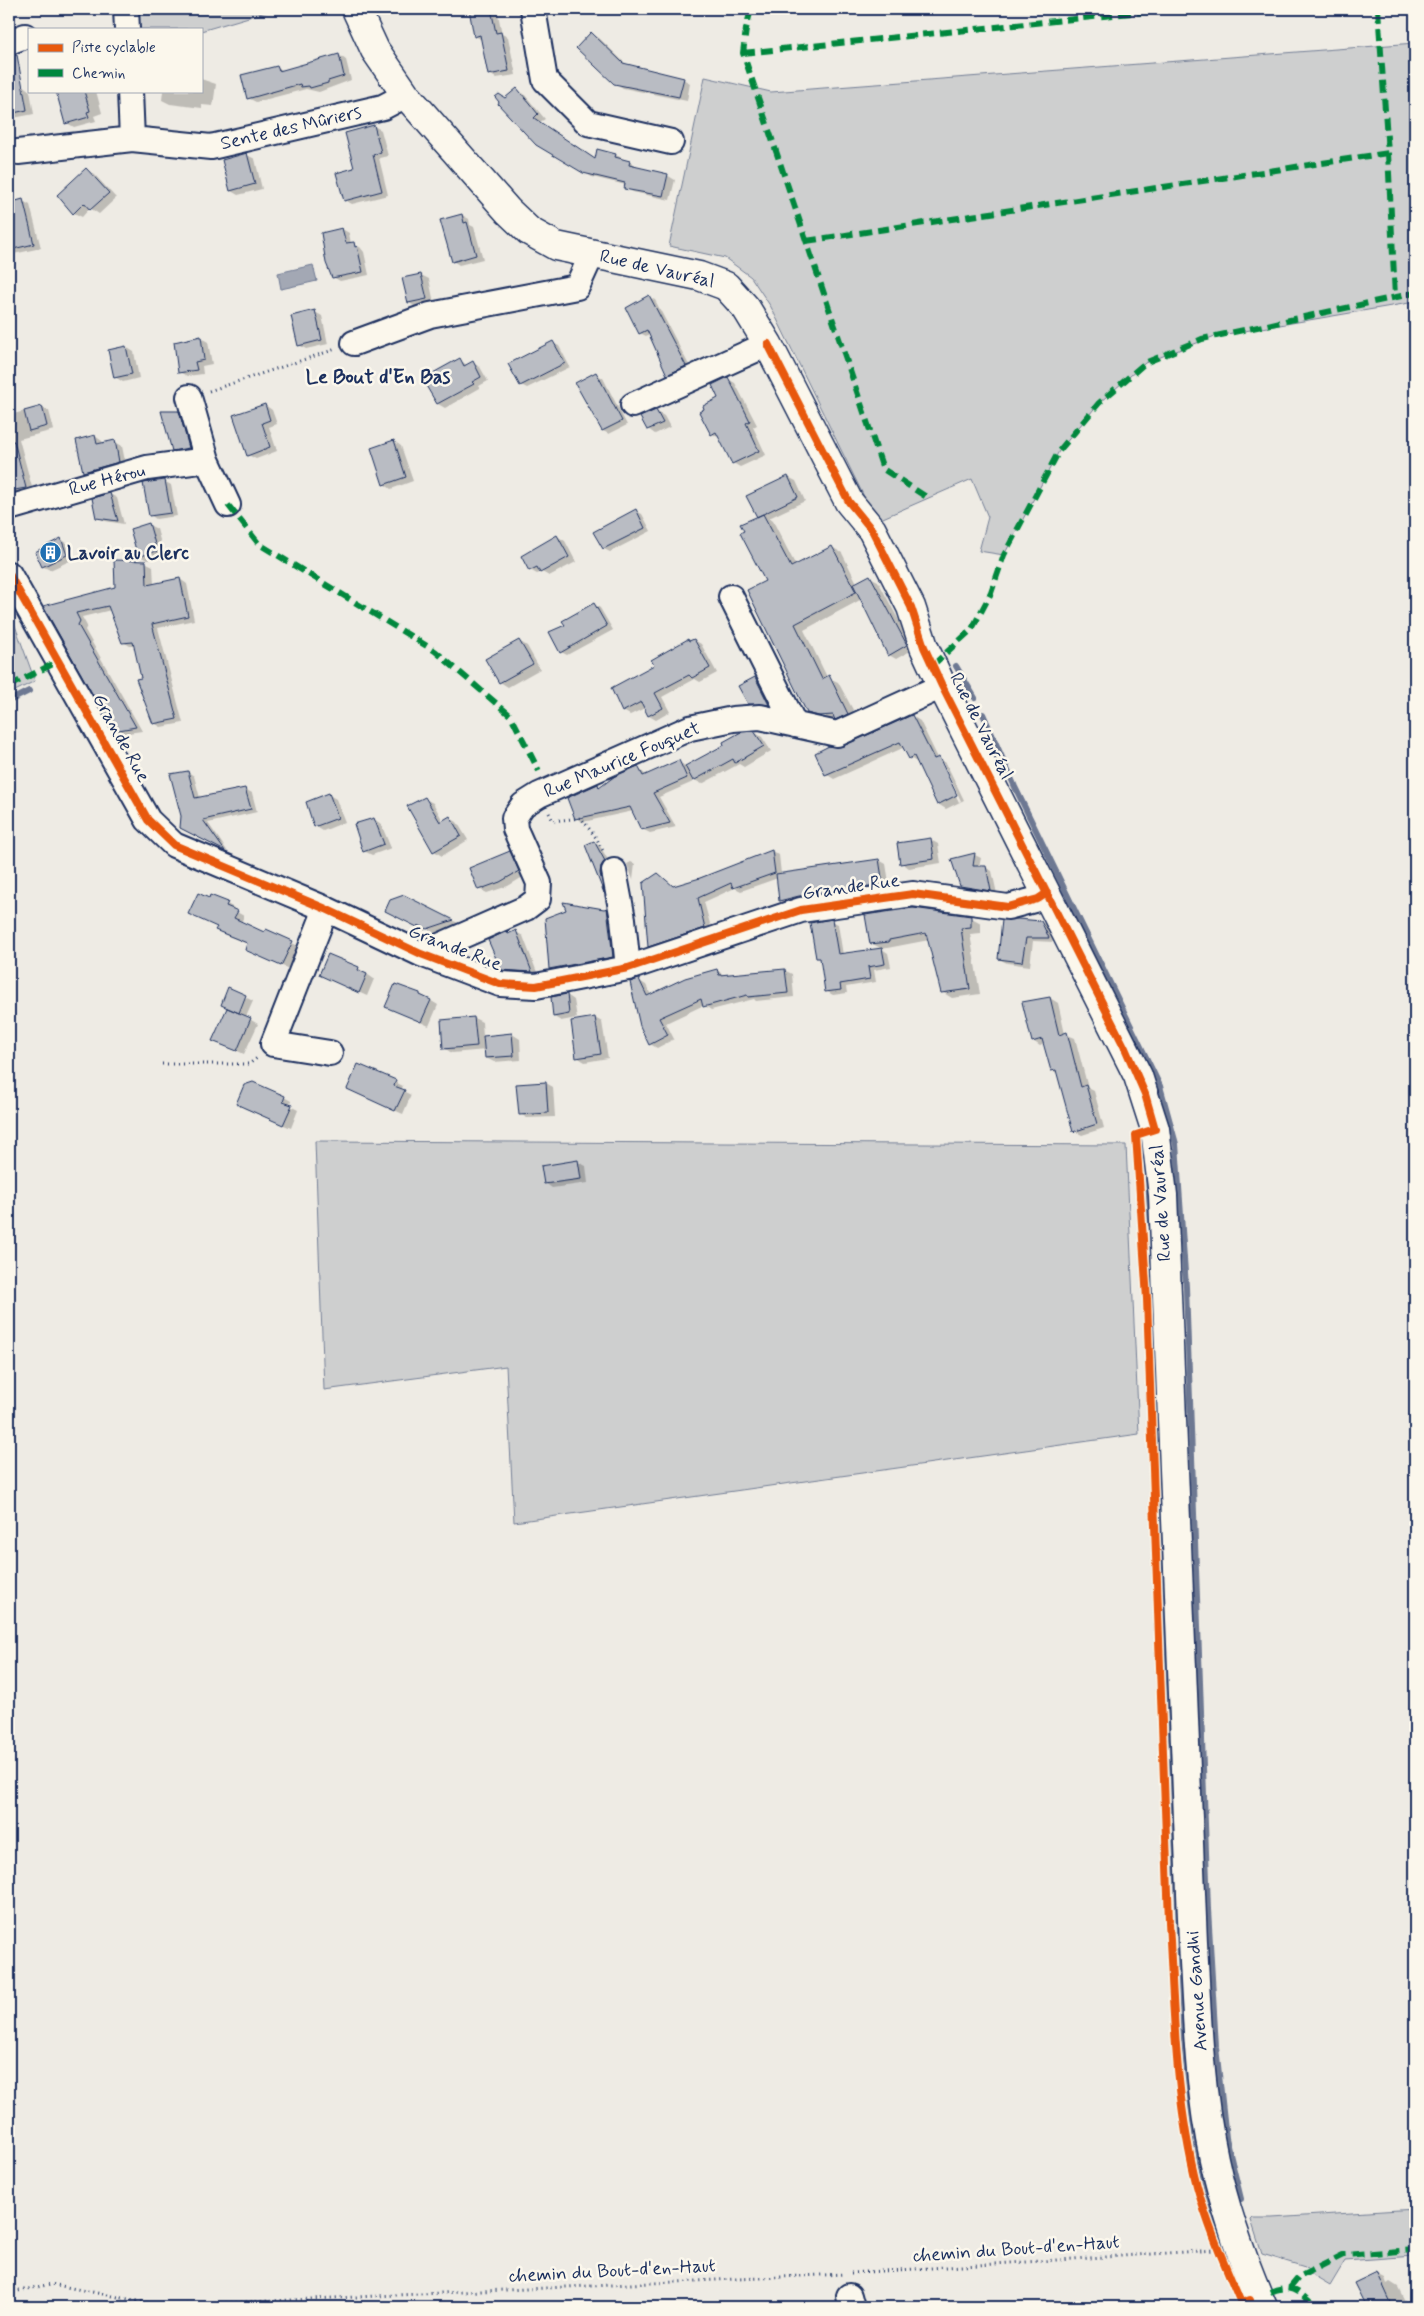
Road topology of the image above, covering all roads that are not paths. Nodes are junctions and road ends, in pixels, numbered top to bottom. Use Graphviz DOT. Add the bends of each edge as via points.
graph roads {
  1 [pos="126,9"];
  2 [pos="356,9"];
  3 [pos="534,9"];
  4 [pos="127,28"];
  5 [pos="130,92"];
  6 [pos="406,95"];
  7 [pos="132,139"];
  8 [pos="671,142"];
  9 [pos="18,152"];
  10 [pos="592,254"];
  11 [pos="354,343"];
  12 [pos="768,344"];
  13 [pos="189,397"];
  14 [pos="633,405"];
  15 [pos="207,460"];
  16 [pos="228,505"];
  17 [pos="9,508"];
  18 [pos="9,574"];
  19 [pos="731,597"];
  20 [pos="942,686"];
  21 [pos="795,724"];
  22 [pos="614,871"];
  23 [pos="1047,893"];
  24 [pos="326,909"];
  25 [pos="422,954"];
  26 [pos="628,968"];
  27 [pos="330,1053"];
  28 [pos="1182,1665"];
  29 [pos="1263,2307"];
  1 -- 4 [label="street"];
  2 -- 6 [label="main road, Rue de Vauréal" via="375,50"];
  3 -- 8 [label="street" via="545,80 588,122"];
  5 -- 7 [label="street"];
  6 -- 7 [label="street, Sente des Mûriers" via="383,107 211,147"];
  6 -- 10 [label="main road, Rue de Vauréal" via="529,232 556,246"];
  7 -- 9 [label="street, Sente des Mûriers"];
  10 -- 11 [label="street" via="577,287 430,316"];
  10 -- 12 [label="main road, Rue de Vauréal" via="699,276 726,286 746,308"];
  12 -- 14 [label="street"];
  12 -- 20 [label="main road, Rue de Vauréal" via="849,502 872,530 911,607 924,647"];
  13 -- 15 [label="street"];
  15 -- 16 [label="street"];
  15 -- 17 [label="street, Rue Hérou" via="147,468"];
  18 -- 24 [label="street, Grande Rue" via="148,820 174,844"];
  19 -- 21 [label="street"];
  20 -- 21 [label="street, Rue Maurice Fouquet" via="837,734"];
  20 -- 23 [label="main road, Rue de Vauréal"];
  21 -- 25 [label="street, Rue Maurice Fouquet" via="760,717 690,728 522,805 514,818 515,829 539,882 538,899 526,908"];
  22 -- 26 [label="street"];
  23 -- 26 [label="street, Grande Rue" via="1038,899 1008,907 913,894 801,910"];
  23 -- 28 [label="main road, Rue de Vauréal" via="1138,1076 1151,1111 1158,1145 1164,1195"];
  24 -- 25 [label="street, Grande Rue"];
  24 -- 27 [label="street" via="273,1044"];
  25 -- 26 [label="street, Grande Rue" via="500,984 536,986"];
  28 -- 29 [label="main road, Avenue Gandhi" via="1195,1974 1207,2110 1227,2211"];
}
